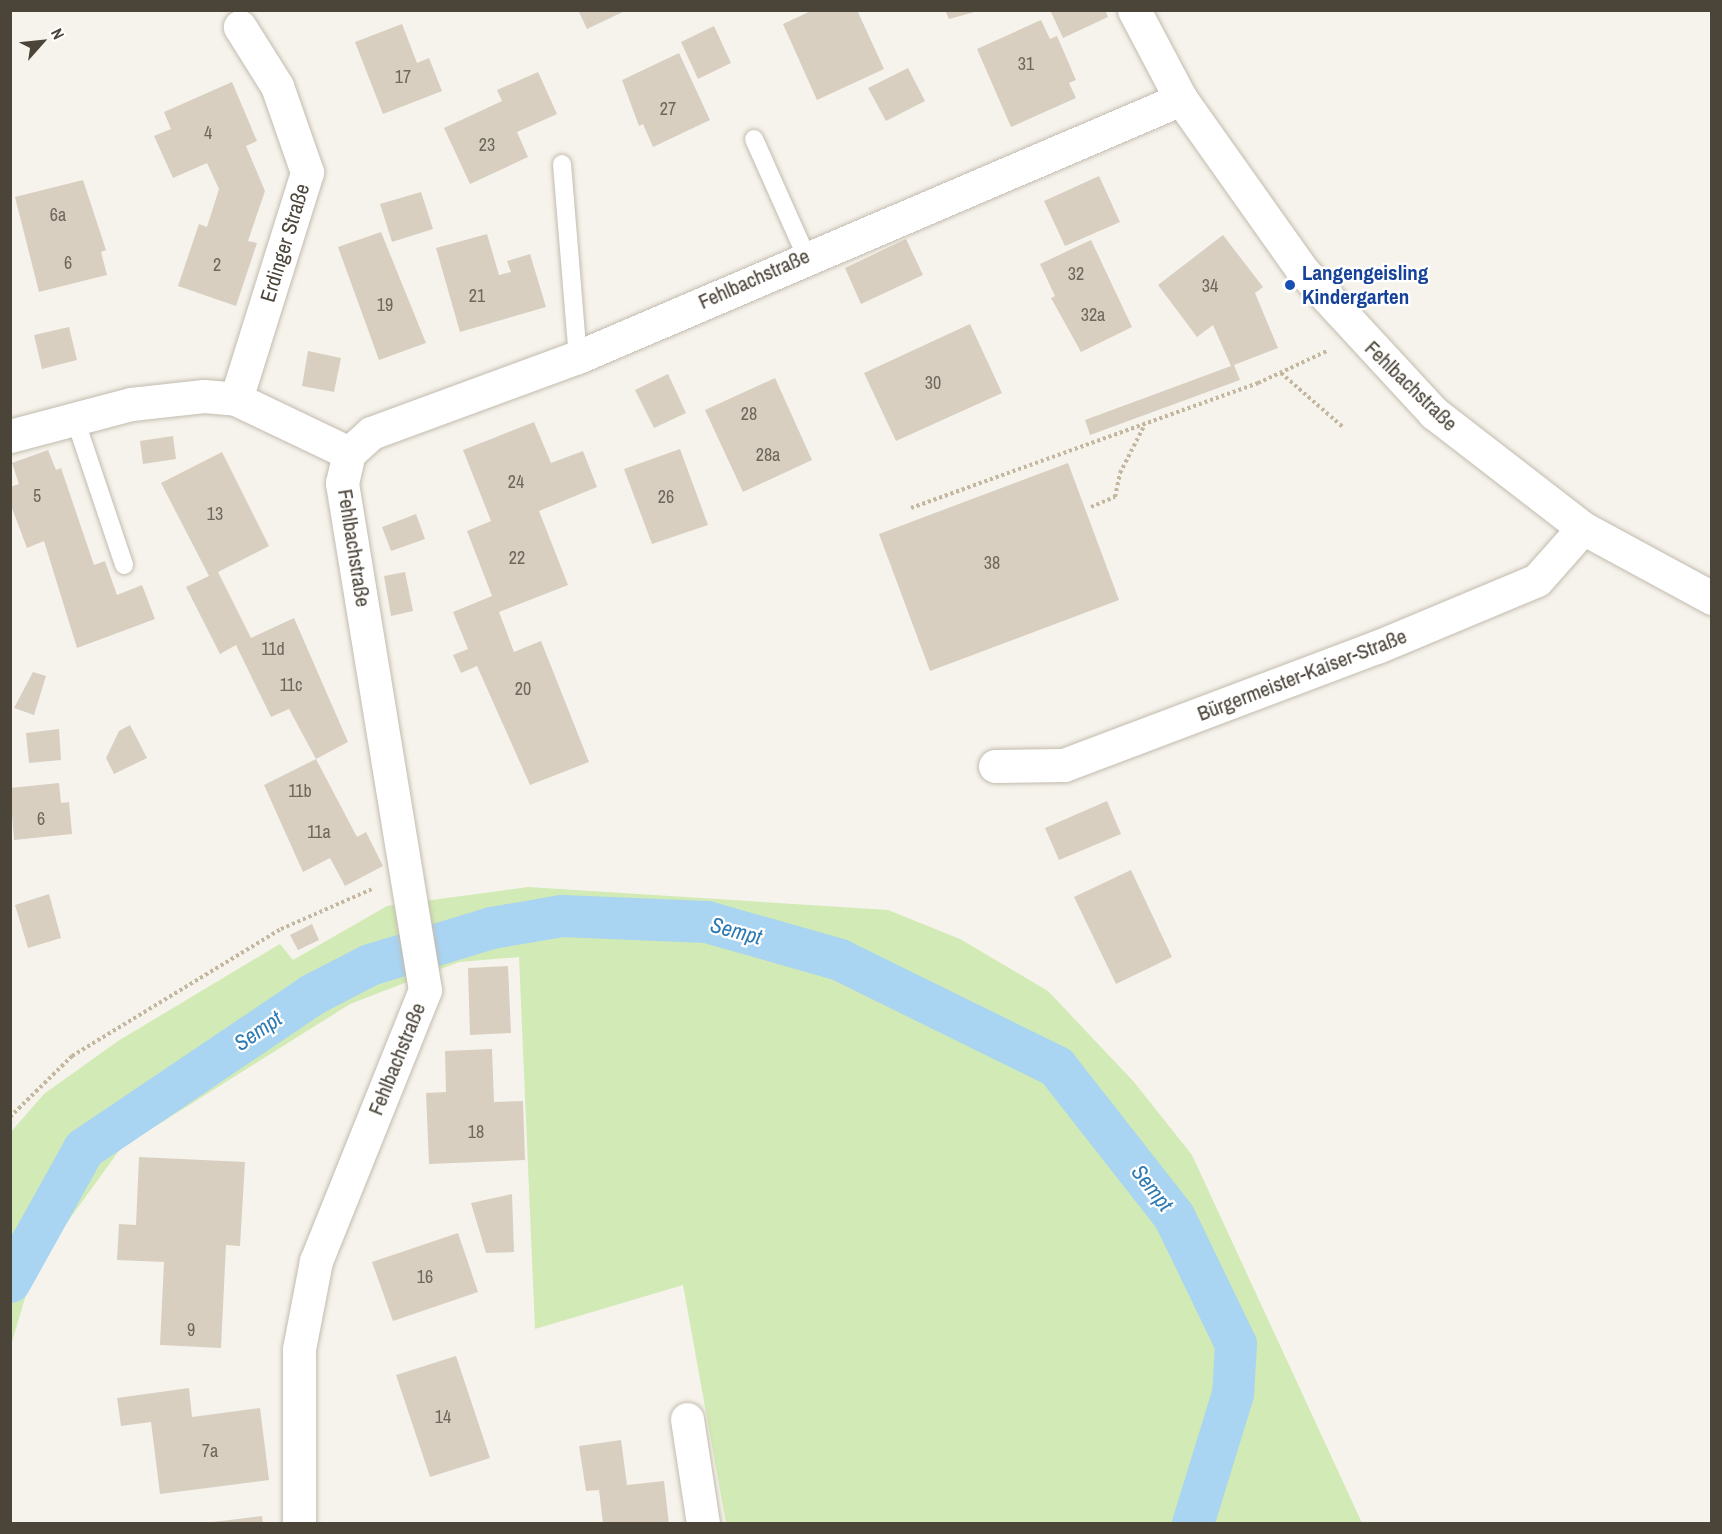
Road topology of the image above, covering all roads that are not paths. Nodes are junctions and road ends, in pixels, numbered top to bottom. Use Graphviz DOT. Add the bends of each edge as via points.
graph roads {
  1 [pos="1134,10"];
  2 [pos="240,27"];
  3 [pos="1181,99"];
  4 [pos="754,139"];
  5 [pos="562,164"];
  6 [pos="806,256"];
  7 [pos="578,357"];
  8 [pos="236,399"];
  9 [pos="75,419"];
  10 [pos="10,436"];
  11 [pos="349,453"];
  12 [pos="1584,528"];
  13 [pos="124,565"];
  14 [pos="1712,598"];
  15 [pos="995,766"];
  16 [pos="687,1419"];
  17 [pos="299,1524"];
  18 [pos="703,1524"];
  1 -- 3 [label="street, Fehlbachstraße"];
  2 -- 8 [label="street, Erdinger Straße" via="277,86 307,172"];
  3 -- 6 [label="street, Fehlbachstraße"];
  3 -- 12 [label="street, Fehlbachstraße" via="1302,270 1367,344 1434,413"];
  4 -- 6 [label="lane"];
  5 -- 7 [label="lane"];
  6 -- 7 [label="street, Fehlbachstraße"];
  7 -- 11 [label="street, Fehlbachstraße" via="371,433"];
  8 -- 9 [label="street" via="131,404"];
  8 -- 11 [label="street"];
  9 -- 10 [label="street"];
  9 -- 13 [label="lane"];
  11 -- 17 [label="street, Fehlbachstraße" via="342,483 418,921 425,990 316,1261 299,1348"];
  12 -- 14 [label="street, Fehlbachstraße"];
  12 -- 15 [label="street, Bürgermeister-Kaiser-Straße" via="1537,580 1377,647 1064,765"];
  16 -- 18 [label="street"];
}
